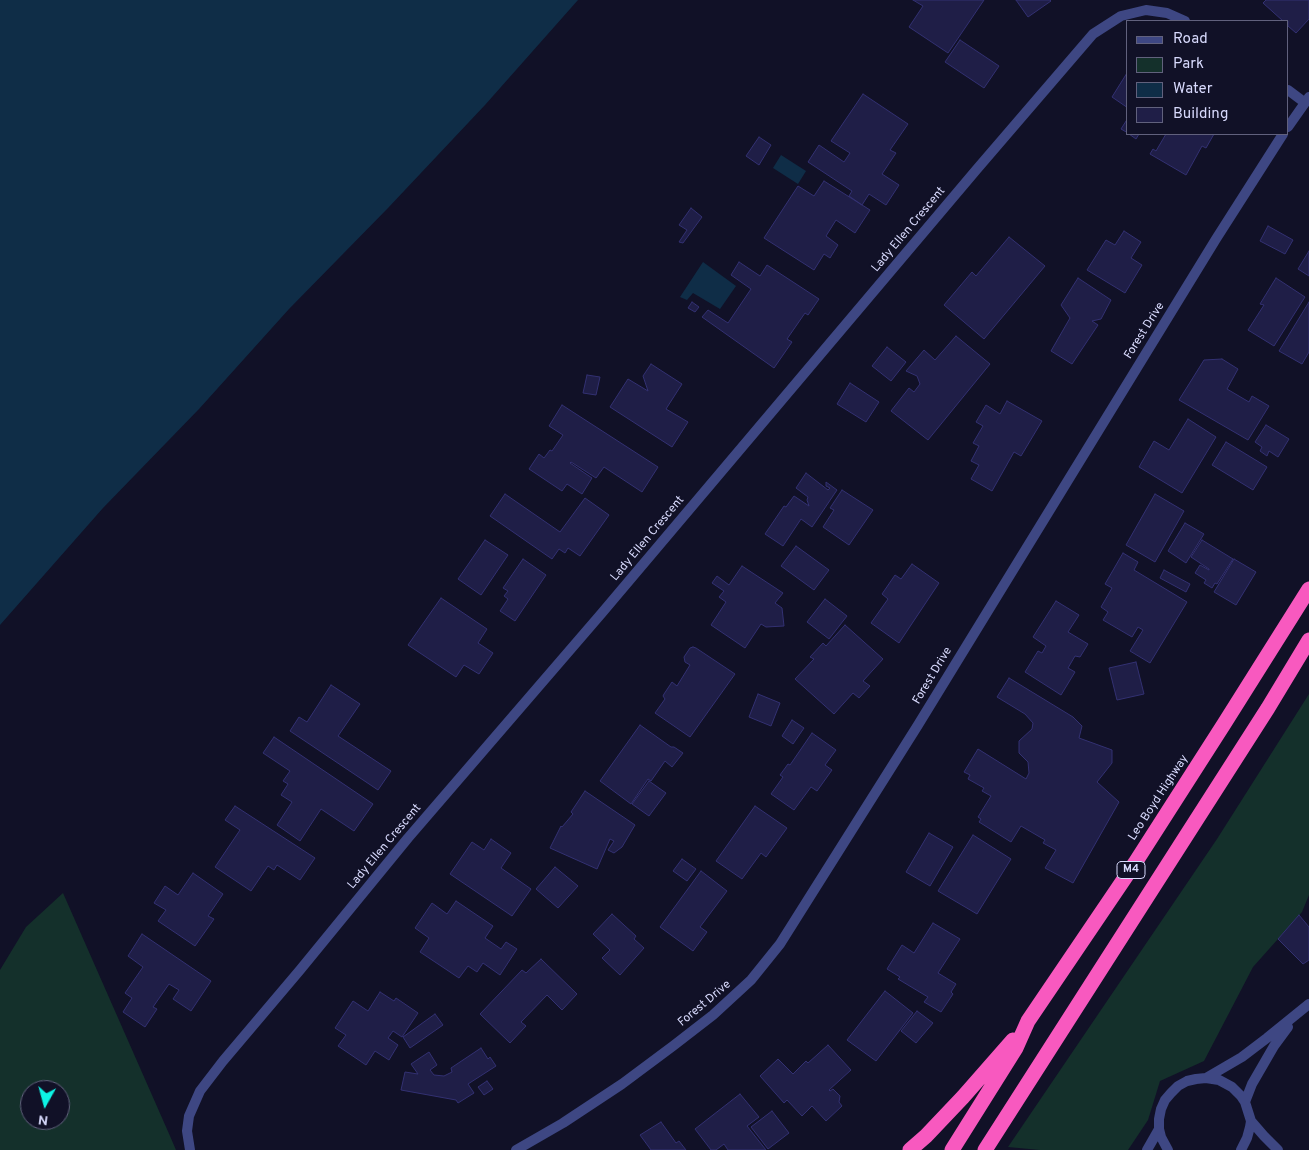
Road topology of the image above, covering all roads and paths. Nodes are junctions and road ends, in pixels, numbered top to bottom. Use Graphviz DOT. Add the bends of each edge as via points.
graph roads {
  1 [pos="1183,20"];
  2 [pos="1289,90"];
  3 [pos="1307,99"];
  4 [pos="1289,126"];
  5 [pos="1282,135"];
  6 [pos="1309,588"];
  7 [pos="1309,640"];
  8 [pos="1309,662"];
  9 [pos="1268,708"];
  10 [pos="1309,1004"];
  11 [pos="1297,1014"];
  12 [pos="1028,1021"];
  13 [pos="1206,1078"];
  14 [pos="1245,1102"];
  15 [pos="1250,1120"];
  16 [pos="1159,1129"];
  17 [pos="190,1150"];
  18 [pos="516,1150"];
  19 [pos="910,1150"];
  20 [pos="952,1150"];
  21 [pos="985,1150"];
  22 [pos="1147,1150"];
  23 [pos="1168,1150"];
  24 [pos="1241,1150"];
  25 [pos="1278,1150"];
  1 -- 17 [label="street, Lady Ellen Crescent" via="1167,13 1146,10 1120,16 1093,34 408,838 223,1061 200,1091 189,1116"];
  2 -- 3 [label="street"];
  3 -- 4 [label="street"];
  5 -- 18 [label="street, Forest Drive" via="780,944 751,980 713,1015 622,1084"];
  6 -- 12 [label="highway, Leo Boyd Highway / M4" via="1135,863"];
  7 -- 9 [label="highway, M4"];
  8 -- 9 [label="highway"];
  9 -- 21 [label="highway, M4"];
  10 -- 11 [label="street"];
  11 -- 13 [label="street" via="1242,1057"];
  11 -- 14 [label="street" via="1266,1059"];
  12 -- 19 [label="highway" via="964,1097"];
  12 -- 20 [label="highway, Leo Boyd Highway / M4" via="1016,1048"];
  13 -- 14 [label="street" via="1232,1086"];
  13 -- 16 [label="street" via="1187,1081 1171,1092 1161,1109"];
  14 -- 15 [label="street"];
  15 -- 24 [label="street"];
  15 -- 25 [label="street"];
  16 -- 22 [label="street"];
  16 -- 23 [label="street"];
}
